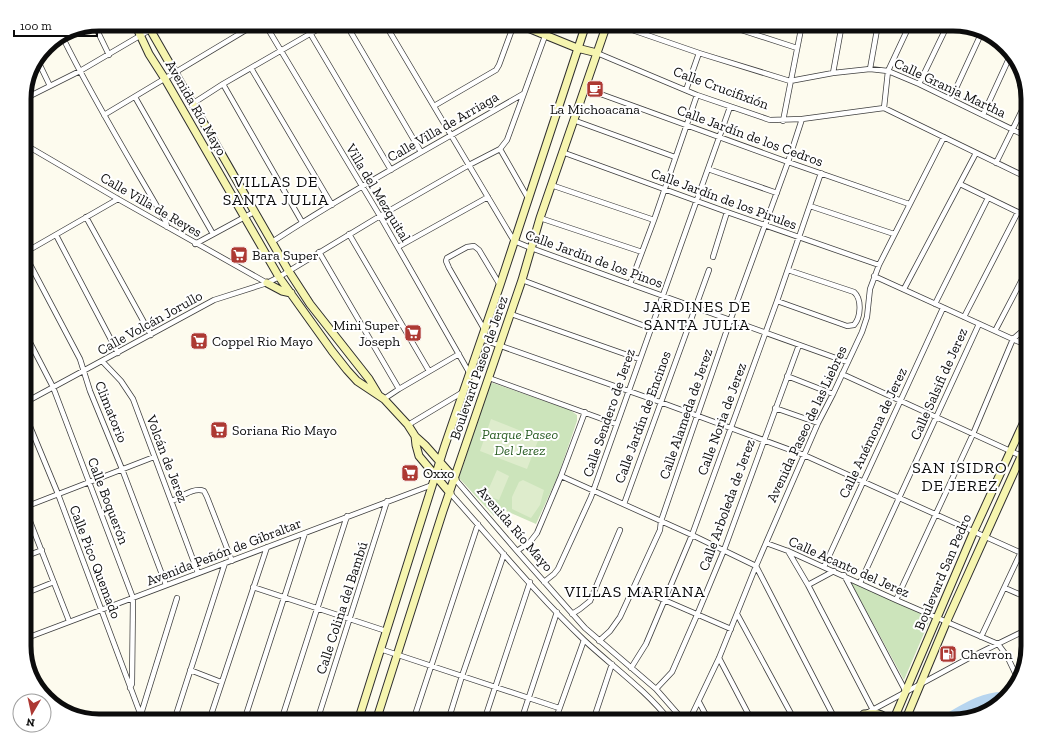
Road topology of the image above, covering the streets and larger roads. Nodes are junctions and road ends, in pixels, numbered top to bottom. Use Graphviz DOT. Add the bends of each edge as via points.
graph roads {
  1 [pos="97,31"];
  2 [pos="138,31"];
  3 [pos="144,31"];
  4 [pos="150,31"];
  5 [pos="244,31"];
  6 [pos="270,31"];
  7 [pos="314,31"];
  8 [pos="350,31"];
  9 [pos="389,31"];
  10 [pos="511,31"];
  11 [pos="533,31"];
  12 [pos="542,31"];
  13 [pos="583,31"];
  14 [pos="605,31"];
  15 [pos="635,31"];
  16 [pos="745,31"];
  17 [pos="801,31"];
  18 [pos="841,31"];
  19 [pos="877,31"];
  20 [pos="907,31"];
  21 [pos="945,31"];
  22 [pos="310,33"];
  23 [pos="641,33"];
  24 [pos="542,35"];
  25 [pos="140,36"];
  26 [pos="980,37"];
  27 [pos="65,41"];
  28 [pos="577,48"];
  29 [pos="797,48"];
  30 [pos="281,51"];
  31 [pos="597,53"];
  32 [pos="699,53"];
  33 [pos="108,55"];
  34 [pos="1008,60"];
  35 [pos="40,66"];
  36 [pos="251,68"];
  37 [pos="870,69"];
  38 [pos="888,70"];
  39 [pos="80,71"];
  40 [pos="175,73"];
  41 [pos="833,73"];
  42 [pos="165,79"];
  43 [pos="790,81"];
  44 [pos="223,84"];
  45 [pos="919,84"];
  46 [pos="50,86"];
  47 [pos="584,88"];
  48 [pos="686,90"];
  49 [pos="523,94"];
  50 [pos="697,95"];
  51 [pos="31,96"];
  52 [pos="135,97"];
  53 [pos="951,99"];
  54 [pos="192,104"];
  55 [pos="434,106"];
  56 [pos="730,107"];
  57 [pos="884,108"];
  58 [pos="1021,113"];
  59 [pos="104,115"];
  60 [pos="983,115"];
  61 [pos="802,119"];
  62 [pos="573,120"];
  63 [pos="783,121"];
  64 [pos="687,125"];
  65 [pos="1013,130"];
  66 [pos="1021,134"];
  67 [pos="452,136"];
  68 [pos="719,137"];
  69 [pos="944,137"];
  70 [pos="31,148"];
  71 [pos="500,149"];
  72 [pos="421,152"];
  73 [pos="562,152"];
  74 [pos="976,153"];
  75 [pos="675,157"];
  76 [pos="788,162"];
  77 [pos="996,163"];
  78 [pos="469,165"];
  79 [pos="708,169"];
  80 [pos="391,170"];
  81 [pos="821,173"];
  82 [pos="1021,175"];
  83 [pos="960,184"];
  84 [pos="551,185"];
  85 [pos="362,187"];
  86 [pos="664,189"];
  87 [pos="777,193"];
  88 [pos="488,197"];
  89 [pos="528,198"];
  90 [pos="988,198"];
  91 [pos="118,200"];
  92 [pos="696,200"];
  93 [pos="909,204"];
  94 [pos="332,205"];
  95 [pos="810,206"];
  96 [pos="254,212"];
  97 [pos="727,212"];
  98 [pos="1018,212"];
  99 [pos="1021,214"];
  100 [pos="244,216"];
  101 [pos="380,216"];
  102 [pos="86,217"];
  103 [pos="540,218"];
  104 [pos="654,220"];
  105 [pos="302,222"];
  106 [pos="765,225"];
  107 [pos="167,227"];
  108 [pos="213,234"];
  109 [pos="349,234"];
  110 [pos="894,234"];
  111 [pos="56,235"];
  112 [pos="799,237"];
  113 [pos="514,241"];
  114 [pos="272,242"];
  115 [pos="195,244"];
  116 [pos="398,247"];
  117 [pos="531,248"];
  118 [pos="31,249"];
  119 [pos="319,252"];
  120 [pos="642,252"];
  121 [pos="713,257"];
  122 [pos="879,265"];
  123 [pos="31,266"];
  124 [pos="708,270"];
  125 [pos="788,270"];
  126 [pos="289,271"];
  127 [pos="874,276"];
  128 [pos="279,277"];
  129 [pos="522,280"];
  130 [pos="1021,282"];
  131 [pos="267,283"];
  132 [pos="630,284"];
  133 [pos="500,285"];
  134 [pos="904,289"];
  135 [pos="291,293"];
  136 [pos="662,296"];
  137 [pos="777,301"];
  138 [pos="935,304"];
  139 [pos="694,307"];
  140 [pos="943,308"];
  141 [pos="511,314"];
  142 [pos="964,317"];
  143 [pos="730,321"];
  144 [pos="979,324"];
  145 [pos="650,328"];
  146 [pos="484,329"];
  147 [pos="996,331"];
  148 [pos="1021,332"];
  149 [pos="765,333"];
  150 [pos="151,335"];
  151 [pos="481,339"];
  152 [pos="1013,339"];
  153 [pos="1021,343"];
  154 [pos="31,344"];
  155 [pos="500,345"];
  156 [pos="798,345"];
  157 [pos="118,353"];
  158 [pos="458,354"];
  159 [pos="639,359"];
  160 [pos="102,362"];
  161 [pos="848,362"];
  162 [pos="84,371"];
  163 [pos="429,371"];
  164 [pos="470,374"];
  165 [pos="842,374"];
  166 [pos="787,376"];
  167 [pos="489,378"];
  168 [pos="54,387"];
  169 [pos="399,389"];
  170 [pos="463,392"];
  171 [pos="629,392"];
  172 [pos="378,394"];
  173 [pos="833,394"];
  174 [pos="31,399"];
  175 [pos="384,399"];
  176 [pos="900,400"];
  177 [pos="660,402"];
  178 [pos="775,408"];
  179 [pos="585,412"];
  180 [pos="697,416"];
  181 [pos="937,417"];
  182 [pos="818,423"];
  183 [pos="616,424"];
  184 [pos="408,425"];
  185 [pos="1021,428"];
  186 [pos="31,429"];
  187 [pos="730,429"];
  188 [pos="973,434"];
  189 [pos="415,436"];
  190 [pos="763,440"];
  191 [pos="1010,451"];
  192 [pos="804,455"];
  193 [pos="1021,455"];
  194 [pos="154,456"];
  195 [pos="440,461"];
  196 [pos="1021,465"];
  197 [pos="122,469"];
  198 [pos="435,475"];
  199 [pos="561,476"];
  200 [pos="455,479"];
  201 [pos="863,481"];
  202 [pos="89,482"];
  203 [pos="432,485"];
  204 [pos="593,491"];
  205 [pos="450,493"];
  206 [pos="58,494"];
  207 [pos="898,498"];
  208 [pos="172,501"];
  209 [pos="387,501"];
  210 [pos="31,504"];
  211 [pos="624,504"];
  212 [pos="936,514"];
  213 [pos="347,516"];
  214 [pos="661,521"];
  215 [pos="31,523"];
  216 [pos="478,524"];
  217 [pos="620,530"];
  218 [pos="974,531"];
  219 [pos="305,533"];
  220 [pos="692,535"];
  221 [pos="984,536"];
  222 [pos="766,543"];
  223 [pos="267,547"];
  224 [pos="42,550"];
  225 [pos="724,550"];
  226 [pos="517,551"];
  227 [pos="788,551"];
  228 [pos="1021,552"];
  229 [pos="31,554"];
  230 [pos="504,554"];
  231 [pos="232,561"];
  232 [pos="225,563"];
  233 [pos="756,566"];
  234 [pos="824,567"];
  235 [pos="834,571"];
  236 [pos="198,574"];
  237 [pos="844,576"];
  238 [pos="54,582"];
  239 [pos="530,582"];
  240 [pos="544,582"];
  241 [pos="860,583"];
  242 [pos="166,585"];
  243 [pos="808,585"];
  244 [pos="253,587"];
  245 [pos="634,587"];
  246 [pos="1005,588"];
  247 [pos="31,591"];
  248 [pos="1021,595"];
  249 [pos="133,598"];
  250 [pos="177,598"];
  251 [pos="285,598"];
  252 [pos="665,600"];
  253 [pos="896,600"];
  254 [pos="318,609"];
  255 [pos="102,610"];
  256 [pos="557,612"];
  257 [pos="572,614"];
  258 [pos="737,614"];
  259 [pos="697,615"];
  260 [pos="937,618"];
  261 [pos="350,619"];
  262 [pos="70,621"];
  263 [pos="946,623"];
  264 [pos="731,629"];
  265 [pos="386,631"];
  266 [pos="1021,632"];
  267 [pos="31,636"];
  268 [pos="981,637"];
  269 [pos="584,640"];
  270 [pos="599,641"];
  271 [pos="998,644"];
  272 [pos="380,649"];
  273 [pos="398,655"];
  274 [pos="719,658"];
  275 [pos="612,664"];
  276 [pos="430,666"];
  277 [pos="631,668"];
  278 [pos="190,670"];
  279 [pos="1015,673"];
  280 [pos="462,676"];
  281 [pos="221,682"];
  282 [pos="922,684"];
  283 [pos="494,687"];
  284 [pos="130,688"];
  285 [pos="656,689"];
  286 [pos="906,692"];
  287 [pos="529,699"];
  288 [pos="699,702"];
  289 [pos="559,708"];
  290 [pos="873,710"];
  291 [pos="140,714"];
  292 [pos="176,714"];
  293 [pos="211,714"];
  294 [pos="246,714"];
  295 [pos="283,714"];
  296 [pos="319,714"];
  297 [pos="360,714"];
  298 [pos="378,714"];
  299 [pos="415,714"];
  300 [pos="450,714"];
  301 [pos="486,714"];
  302 [pos="524,714"];
  303 [pos="557,714"];
  304 [pos="595,714"];
  305 [pos="664,714"];
  306 [pos="678,714"];
  307 [pos="693,714"];
  308 [pos="705,714"];
  309 [pos="748,714"];
  310 [pos="791,714"];
  311 [pos="832,714"];
  312 [pos="864,714"];
  313 [pos="878,714"];
  314 [pos="896,714"];
  315 [pos="909,714"];
  1 -- 33 [label="street"];
  2 -- 25 [label="street, Avenida Río Mayo"];
  3 -- 25 [label="street"];
  4 -- 40 [label="street, Avenida Río Mayo"];
  5 -- 40 [label="street"];
  6 -- 30 [label="street, Villa del Mezquital"];
  7 -- 22 [label="street"];
  8 -- 72 [label="street"];
  9 -- 55 [label="street"];
  10 -- 55 [label="street" via="496,70"];
  11 -- 24 [label="street, Calle Crucifixión"];
  12 -- 24 [label="street"];
  13 -- 28 [label="street, Boulevard Paseo de Jerez"];
  14 -- 31 [label="street, Boulevard Paseo de Jerez"];
  15 -- 23 [label="street"];
  16 -- 29 [label="street"];
  17 -- 29 [label="street"];
  18 -- 41 [label="street"];
  19 -- 37 [label="street"];
  20 -- 38 [label="street"];
  21 -- 45 [label="street"];
  22 -- 30 [label="street"];
  22 -- 80 [label="street"];
  23 -- 32 [label="street"];
  24 -- 28 [label="street, Calle Crucifixión"];
  24 -- 49 [label="street"];
  25 -- 33 [label="street"];
  25 -- 42 [label="street, Avenida Río Mayo"];
  26 -- 53 [label="street"];
  27 -- 39 [label="street"];
  28 -- 31 [label="street, Calle Crucifixión"];
  28 -- 89 [label="street, Boulevard Paseo de Jerez"];
  29 -- 43 [label="street"];
  30 -- 36 [label="street"];
  30 -- 85 [label="street, Villa del Mezquital"];
  31 -- 47 [label="street, Boulevard Paseo de Jerez"];
  31 -- 48 [label="street, Calle Crucifixión"];
  32 -- 43 [label="street"];
  32 -- 48 [label="street"];
  33 -- 39 [label="street"];
  34 -- 60 [label="street"];
  35 -- 46 [label="street"];
  36 -- 44 [label="street"];
  36 -- 94 [label="street"];
  37 -- 38 [label="street, Calle Granja Martha"];
  37 -- 41 [label="street, Calle Granja Martha"];
  38 -- 45 [label="street, Calle Granja Martha"];
  38 -- 57 [label="street"];
  39 -- 46 [label="street"];
  39 -- 59 [label="street"];
  40 -- 42 [label="street"];
  40 -- 54 [label="street, Avenida Río Mayo"];
  41 -- 43 [label="street, Calle Granja Martha"];
  42 -- 52 [label="street"];
  42 -- 100 [label="street, Avenida Río Mayo"];
  43 -- 63 [label="street"];
  44 -- 54 [label="street"];
  44 -- 105 [label="street"];
  45 -- 53 [label="street, Calle Granja Martha"];
  46 -- 51 [label="street"];
  47 -- 62 [label="street, Boulevard Paseo de Jerez"];
  47 -- 64 [label="street, Calle Jardín de los Cedros"];
  48 -- 50 [label="street, Calle Crucifixión"];
  49 -- 67 [label="street, Calle Villa de Arriaga"];
  49 -- 71 [label="street" via="507,140"];
  50 -- 56 [label="street, Calle Crucifixión"];
  50 -- 64 [label="street"];
  52 -- 59 [label="street"];
  52 -- 108 [label="street"];
  53 -- 60 [label="street, Calle Granja Martha"];
  54 -- 96 [label="street, Avenida Río Mayo"];
  55 -- 67 [label="street"];
  56 -- 63 [label="street, Calle Crucifixión" via="770,120"];
  56 -- 68 [label="street, Calle Sendero de Jerez"];
  57 -- 61 [label="street, Calle Crucifixión"];
  57 -- 69 [label="street"];
  58 -- 65 [label="street"];
  59 -- 107 [label="street"];
  60 -- 65 [label="street, Calle Granja Martha"];
  61 -- 63 [label="street, Calle Crucifixión"];
  61 -- 76 [label="street, Calle Alameda de Jerez"];
  62 -- 73 [label="street, Boulevard Paseo de Jerez"];
  62 -- 75 [label="street"];
  64 -- 68 [label="street, Calle Jardín de los Cedros"];
  64 -- 75 [label="street"];
  65 -- 66 [label="street, Calle Granja Martha"];
  65 -- 77 [label="street"];
  67 -- 72 [label="street, Calle Villa de Arriaga"];
  67 -- 78 [label="street"];
  68 -- 76 [label="street, Calle Jardín de los Cedros"];
  68 -- 79 [label="street, Calle Sendero de Jerez"];
  69 -- 74 [label="street"];
  69 -- 93 [label="street, Avenida Paseo de las Liebres"];
  70 -- 91 [label="street, Calle Villa de Reyes"];
  71 -- 78 [label="street, Calle Volcán Jorullo"];
  71 -- 89 [label="street"];
  72 -- 80 [label="street, Calle Villa de Arriaga"];
  73 -- 84 [label="street, Boulevard Paseo de Jerez"];
  73 -- 86 [label="street, Calle Jardín de los Pirules"];
  74 -- 77 [label="street"];
  74 -- 83 [label="street"];
  75 -- 86 [label="street"];
  76 -- 81 [label="street, Calle Jardín de los Cedros"];
  76 -- 87 [label="street, Calle Alameda de Jerez"];
  77 -- 82 [label="street"];
  78 -- 88 [label="street"];
  78 -- 101 [label="street, Calle Volcán Jorullo"];
  79 -- 87 [label="street"];
  79 -- 92 [label="street, Calle Sendero de Jerez"];
  80 -- 85 [label="street, Calle Villa de Arriaga"];
  81 -- 93 [label="street, Calle Jardín de los Cedros"];
  81 -- 95 [label="street, Calle Noria de Jerez"];
  83 -- 90 [label="street"];
  83 -- 134 [label="street"];
  84 -- 103 [label="street, Boulevard Paseo de Jerez"];
  84 -- 104 [label="street"];
  85 -- 94 [label="street, Calle Villa de Arriaga"];
  85 -- 101 [label="street, Villa del Mezquital"];
  86 -- 92 [label="street, Calle Jardín de los Pirules"];
  86 -- 104 [label="street"];
  87 -- 106 [label="street, Calle Alameda de Jerez"];
  88 -- 113 [label="street"];
  88 -- 116 [label="street"];
  89 -- 113 [label="street, Boulevard Paseo de Jerez"];
  90 -- 98 [label="street"];
  90 -- 138 [label="street"];
  91 -- 102 [label="street"];
  91 -- 107 [label="street, Calle Villa de Reyes"];
  92 -- 97 [label="street, Calle Jardín de los Pirules"];
  92 -- 136 [label="street, Calle Sendero de Jerez"];
  93 -- 110 [label="street, Avenida Paseo de las Liebres"];
  94 -- 105 [label="street, Calle Villa de Arriaga"];
  95 -- 110 [label="street"];
  95 -- 112 [label="street, Calle Noria de Jerez"];
  96 -- 100 [label="street"];
  96 -- 114 [label="street, Avenida Río Mayo"];
  97 -- 106 [label="street, Calle Jardín de los Pirules"];
  97 -- 121 [label="street"];
  98 -- 99 [label="street"];
  98 -- 142 [label="street"];
  100 -- 108 [label="street"];
  100 -- 128 [label="street, Avenida Río Mayo"];
  101 -- 109 [label="street, Calle Volcán Jorullo"];
  101 -- 116 [label="street, Villa del Mezquital"];
  102 -- 111 [label="street"];
  102 -- 150 [label="street"];
  103 -- 117 [label="street, Boulevard Paseo de Jerez"];
  103 -- 120 [label="street"];
  104 -- 120 [label="street"];
  105 -- 114 [label="street, Calle Villa de Arriaga"];
  106 -- 112 [label="street, Calle Jardín de los Pirules"];
  106 -- 143 [label="street, Calle Alameda de Jerez"];
  107 -- 115 [label="street, Calle Villa de Reyes"];
  108 -- 115 [label="street"];
  109 -- 119 [label="street, Calle Volcán Jorullo"];
  109 -- 163 [label="street"];
  110 -- 122 [label="street, Avenida Paseo de las Liebres"];
  111 -- 118 [label="street"];
  111 -- 157 [label="street"];
  112 -- 122 [label="street, Calle Jardín de los Pirules"];
  112 -- 125 [label="street, Calle Noria de Jerez"];
  113 -- 117 [label="street, Calle Jardín de los Pinos"];
  113 -- 133 [label="street, Boulevard Paseo de Jerez"];
  114 -- 126 [label="street, Avenida Río Mayo"];
  115 -- 131 [label="street, Calle Villa de Reyes"];
  116 -- 158 [label="street, Villa del Mezquital"];
  117 -- 129 [label="street, Boulevard Paseo de Jerez"];
  117 -- 132 [label="street, Calle Jardín de los Pinos"];
  119 -- 126 [label="street, Calle Volcán Jorullo"];
  119 -- 169 [label="street"];
  120 -- 132 [label="street"];
  122 -- 127 [label="street, Avenida Paseo de las Liebres"];
  123 -- 162 [label="street, Climatorio"];
  124 -- 139 [label="street, Calle Jardín de Encinos"];
  125 -- 137 [label="street, Calle Noria de Jerez"];
  125 -- 137 [label="street" via="854,292 859,301 858,319 854,325 847,326"];
  126 -- 128 [label="street, Calle Volcán Jorullo"];
  126 -- 172 [label="street, Avenida Río Mayo" via="310,304"];
  127 -- 134 [label="street"];
  127 -- 161 [label="street, Avenida Paseo de las Liebres" via="864,325"];
  128 -- 131 [label="street, Calle Volcán Jorullo"];
  128 -- 135 [label="street, Avenida Río Mayo"];
  129 -- 141 [label="street, Boulevard Paseo de Jerez"];
  129 -- 145 [label="street"];
  130 -- 147 [label="street"];
  131 -- 135 [label="street"];
  131 -- 150 [label="street, Calle Volcán Jorullo" via="214,300"];
  132 -- 136 [label="street, Calle Jardín de los Pinos"];
  133 -- 146 [label="street, Boulevard Paseo de Jerez"];
  133 -- 146 [label="street" via="474,246 447,258 449,268"];
  134 -- 138 [label="street"];
  135 -- 172 [label="street, Avenida Río Mayo" via="348,370 364,386"];
  136 -- 139 [label="street, Calle Jardín de los Pinos"];
  136 -- 145 [label="street, Calle Sendero de Jerez"];
  137 -- 149 [label="street, Calle Noria de Jerez"];
  138 -- 140 [label="street"];
  139 -- 143 [label="street, Calle Jardín de los Pinos"];
  139 -- 177 [label="street, Calle Jardín de Encinos"];
  140 -- 142 [label="street"];
  140 -- 176 [label="street, Calle Anémona de Jerez"];
  141 -- 155 [label="street, Boulevard Paseo de Jerez"];
  141 -- 159 [label="street"];
  142 -- 144 [label="street"];
  143 -- 149 [label="street, Calle Jardín de los Pinos"];
  143 -- 180 [label="street, Calle Alameda de Jerez"];
  144 -- 147 [label="street"];
  144 -- 181 [label="street, Calle Salsifi de Jerez"];
  145 -- 159 [label="street, Calle Sendero de Jerez"];
  146 -- 151 [label="street, Boulevard Paseo de Jerez"];
  147 -- 152 [label="street"];
  148 -- 152 [label="street"];
  149 -- 156 [label="street, Calle Jardín de los Pinos"];
  149 -- 187 [label="street, Calle Noria de Jerez"];
  150 -- 157 [label="street, Calle Volcán Jorullo"];
  151 -- 155 [label="street"];
  151 -- 164 [label="street, Boulevard Paseo de Jerez"];
  152 -- 153 [label="street"];
  152 -- 188 [label="street"];
  154 -- 168 [label="street, Calle Boquerón"];
  155 -- 167 [label="street, Boulevard Paseo de Jerez"];
  155 -- 171 [label="street"];
  156 -- 161 [label="street, Calle Jardín de los Pinos"];
  156 -- 166 [label="street, Calle Arboleda de Jerez"];
  157 -- 160 [label="street, Calle Volcán Jorullo"];
  158 -- 163 [label="street"];
  158 -- 164 [label="street, Villa del Mezquital"];
  159 -- 171 [label="street, Calle Sendero de Jerez"];
  160 -- 162 [label="street, Calle Volcán Jorullo"];
  160 -- 194 [label="street, Volcán de Jerez" via="121,381 133,399"];
  161 -- 165 [label="street, Avenida Paseo de las Liebres"];
  162 -- 168 [label="street, Calle Volcán Jorullo"];
  162 -- 197 [label="street, Climatorio"];
  163 -- 169 [label="street"];
  164 -- 170 [label="street, Boulevard Paseo de Jerez"];
  165 -- 173 [label="street, Avenida Paseo de las Liebres"];
  165 -- 176 [label="street"];
  166 -- 173 [label="street"];
  166 -- 178 [label="street, Calle Arboleda de Jerez"];
  167 -- 179 [label="street"];
  167 -- 200 [label="street, Boulevard Paseo de Jerez"];
  168 -- 174 [label="street, Calle Volcán Jorullo"];
  168 -- 202 [label="street, Calle Boquerón"];
  169 -- 175 [label="street"];
  170 -- 184 [label="street"];
  170 -- 195 [label="street, Boulevard Paseo de Jerez"];
  171 -- 177 [label="street"];
  171 -- 183 [label="street, Calle Sendero de Jerez"];
  172 -- 175 [label="street, Avenida Río Mayo"];
  173 -- 182 [label="street, Avenida Paseo de las Liebres"];
  175 -- 184 [label="street, Avenida Río Mayo"];
  176 -- 181 [label="street"];
  176 -- 201 [label="street, Calle Anémona de Jerez"];
  177 -- 180 [label="street"];
  177 -- 211 [label="street, Calle Jardín de Encinos"];
  178 -- 182 [label="street"];
  178 -- 190 [label="street, Calle Arboleda de Jerez"];
  179 -- 183 [label="street"];
  179 -- 199 [label="street"];
  180 -- 187 [label="street"];
  180 -- 214 [label="street, Calle Alameda de Jerez"];
  181 -- 188 [label="street"];
  181 -- 207 [label="street, Calle Salsifi de Jerez"];
  182 -- 192 [label="street, Avenida Paseo de las Liebres"];
  183 -- 204 [label="street, Calle Sendero de Jerez"];
  184 -- 189 [label="street, Avenida Río Mayo"];
  185 -- 191 [label="street, Boulevard San Pedro"];
  186 -- 206 [label="street, Calle Pico Quemado"];
  187 -- 190 [label="street"];
  187 -- 220 [label="street, Calle Noria de Jerez"];
  188 -- 191 [label="street"];
  188 -- 212 [label="street"];
  189 -- 195 [label="street, Avenida Río Mayo"];
  189 -- 198 [label="street, Avenida Río Mayo" via="419,456"];
  190 -- 192 [label="street"];
  190 -- 225 [label="street, Calle Arboleda de Jerez"];
  191 -- 193 [label="street"];
  191 -- 218 [label="street, Boulevard San Pedro"];
  192 -- 201 [label="street"];
  192 -- 222 [label="street, Avenida Paseo de las Liebres"];
  194 -- 197 [label="street"];
  194 -- 208 [label="street, Volcán de Jerez"];
  195 -- 198 [label="street, Boulevard Paseo de Jerez"];
  195 -- 200 [label="street, Avenida Río Mayo"];
  196 -- 221 [label="street, Boulevard San Pedro"];
  197 -- 202 [label="street"];
  197 -- 242 [label="street, Climatorio"];
  198 -- 203 [label="street, Boulevard Paseo de Jerez"];
  198 -- 205 [label="street, Avenida Río Mayo"];
  199 -- 204 [label="street"];
  199 -- 226 [label="street" via="537,533 530,542"];
  200 -- 205 [label="street, Boulevard Paseo de Jerez"];
  200 -- 226 [label="street, Avenida Río Mayo"];
  201 -- 207 [label="street"];
  201 -- 234 [label="street, Calle Anémona de Jerez"];
  202 -- 206 [label="street"];
  202 -- 249 [label="street, Calle Boquerón"];
  203 -- 209 [label="street, Avenida Peñón de Gibraltar"];
  203 -- 265 [label="street, Boulevard Paseo de Jerez"];
  204 -- 211 [label="street"];
  204 -- 240 [label="street, Calle Sendero de Jerez" via="558,569"];
  205 -- 216 [label="street, Avenida Río Mayo"];
  205 -- 273 [label="street, Boulevard Paseo de Jerez"];
  206 -- 210 [label="street"];
  206 -- 255 [label="street, Calle Pico Quemado"];
  207 -- 212 [label="street"];
  207 -- 241 [label="street, Calle Salsifi de Jerez"];
  208 -- 231 [label="street" via="191,492 204,491"];
  208 -- 236 [label="street, Volcán de Jerez"];
  209 -- 213 [label="street, Avenida Peñón de Gibraltar"];
  209 -- 261 [label="street, Calle Colina del Bambú"];
  211 -- 214 [label="street"];
  212 -- 218 [label="street"];
  212 -- 253 [label="street"];
  213 -- 219 [label="street, Avenida Peñón de Gibraltar"];
  213 -- 254 [label="street"];
  214 -- 220 [label="street"];
  214 -- 245 [label="street, Calle Alameda de Jerez" via="660,530"];
  215 -- 224 [label="street"];
  216 -- 230 [label="street, Avenida Río Mayo"];
  216 -- 276 [label="street"];
  217 -- 257 [label="street" via="590,601"];
  218 -- 221 [label="street"];
  218 -- 260 [label="street, Boulevard San Pedro"];
  219 -- 223 [label="street, Avenida Peñón de Gibraltar"];
  219 -- 251 [label="street"];
  220 -- 225 [label="street"];
  220 -- 252 [label="street, Calle Noria de Jerez"];
  221 -- 228 [label="street"];
  221 -- 263 [label="street, Boulevard San Pedro"];
  222 -- 227 [label="street, Calle Acanto del Jerez"];
  222 -- 233 [label="street, Avenida Paseo de las Liebres"];
  223 -- 231 [label="street, Avenida Peñón de Gibraltar"];
  223 -- 244 [label="street"];
  224 -- 229 [label="street"];
  224 -- 238 [label="street"];
  225 -- 233 [label="street"];
  225 -- 259 [label="street, Calle Arboleda de Jerez"];
  226 -- 240 [label="street, Avenida Río Mayo"];
  227 -- 234 [label="street, Calle Acanto del Jerez"];
  227 -- 243 [label="street"];
  228 -- 246 [label="street"];
  230 -- 239 [label="street, Avenida Río Mayo"];
  230 -- 280 [label="street"];
  231 -- 232 [label="street, Avenida Peñón de Gibraltar"];
  232 -- 236 [label="street, Avenida Peñón de Gibraltar"];
  232 -- 278 [label="street"];
  233 -- 258 [label="street, Avenida Paseo de las Liebres"];
  233 -- 311 [label="street"];
  234 -- 235 [label="street, Calle Acanto del Jerez"];
  235 -- 237 [label="street, Calle Acanto del Jerez"];
  235 -- 243 [label="street"];
  236 -- 242 [label="street, Avenida Peñón de Gibraltar"];
  237 -- 241 [label="street, Calle Acanto del Jerez"];
  237 -- 286 [label="street"];
  238 -- 247 [label="street"];
  238 -- 262 [label="street"];
  239 -- 256 [label="street, Avenida Río Mayo"];
  239 -- 283 [label="street"];
  240 -- 257 [label="street, Avenida Río Mayo"];
  241 -- 253 [label="street, Calle Acanto del Jerez"];
  242 -- 249 [label="street, Avenida Peñón de Gibraltar"];
  243 -- 290 [label="street"];
  244 -- 251 [label="street"];
  244 -- 281 [label="street"];
  245 -- 252 [label="street"];
  245 -- 270 [label="street, Calle Alameda de Jerez" via="615,624"];
  246 -- 248 [label="street"];
  246 -- 268 [label="street"];
  249 -- 255 [label="street, Avenida Peñón de Gibraltar"];
  249 -- 284 [label="street, Calle Boquerón"];
  250 -- 291 [label="street"];
  251 -- 254 [label="street"];
  251 -- 294 [label="street"];
  252 -- 259 [label="street"];
  252 -- 277 [label="street, Calle Noria de Jerez" via="646,644"];
  253 -- 260 [label="street, Calle Acanto del Jerez"];
  254 -- 261 [label="street"];
  254 -- 295 [label="street"];
  255 -- 262 [label="street, Avenida Peñón de Gibraltar"];
  255 -- 284 [label="street, Calle Pico Quemado"];
  256 -- 269 [label="street, Avenida Río Mayo"];
  256 -- 287 [label="street"];
  257 -- 270 [label="street, Avenida Río Mayo"];
  258 -- 264 [label="street, Avenida Paseo de las Liebres"];
  258 -- 310 [label="street"];
  259 -- 264 [label="street"];
  259 -- 285 [label="street, Calle Arboleda de Jerez" via="672,672"];
  260 -- 263 [label="street, Calle Acanto del Jerez"];
  260 -- 286 [label="street, Boulevard San Pedro"];
  261 -- 265 [label="street"];
  261 -- 296 [label="street, Calle Colina del Bambú"];
  262 -- 267 [label="street, Avenida Peñón de Gibraltar"];
  263 -- 268 [label="street, Calle Acanto del Jerez"];
  263 -- 282 [label="street, Boulevard San Pedro"];
  264 -- 274 [label="street, Avenida Paseo de las Liebres"];
  265 -- 272 [label="street, Boulevard Paseo de Jerez"];
  266 -- 271 [label="street"];
  268 -- 271 [label="street, Calle Acanto del Jerez"];
  269 -- 275 [label="street, Avenida Río Mayo"];
  269 -- 289 [label="street"];
  270 -- 277 [label="street, Avenida Río Mayo"];
  271 -- 279 [label="street"];
  271 -- 282 [label="street"];
  272 -- 273 [label="street"];
  272 -- 297 [label="street, Boulevard Paseo de Jerez"];
  273 -- 276 [label="street"];
  273 -- 298 [label="street, Boulevard Paseo de Jerez"];
  274 -- 288 [label="street, Avenida Paseo de las Liebres"];
  274 -- 309 [label="street"];
  275 -- 304 [label="street"];
  275 -- 305 [label="street, Avenida Río Mayo"];
  276 -- 280 [label="street"];
  276 -- 299 [label="street"];
  277 -- 285 [label="street, Avenida Río Mayo"];
  278 -- 281 [label="street"];
  278 -- 292 [label="street"];
  280 -- 283 [label="street"];
  280 -- 300 [label="street"];
  281 -- 293 [label="street"];
  282 -- 286 [label="street"];
  282 -- 315 [label="street, Boulevard San Pedro"];
  283 -- 287 [label="street"];
  283 -- 301 [label="street"];
  284 -- 291 [label="street, Calle Pico Quemado"];
  285 -- 306 [label="street, Avenida Río Mayo"];
  286 -- 290 [label="street"];
  286 -- 314 [label="street, Boulevard San Pedro"];
  287 -- 289 [label="street"];
  287 -- 302 [label="street"];
  288 -- 307 [label="street, Avenida Paseo de las Liebres"];
  288 -- 308 [label="street"];
  289 -- 303 [label="street"];
  290 -- 312 [label="street"];
  312 -- 313 [label="street"];
}
